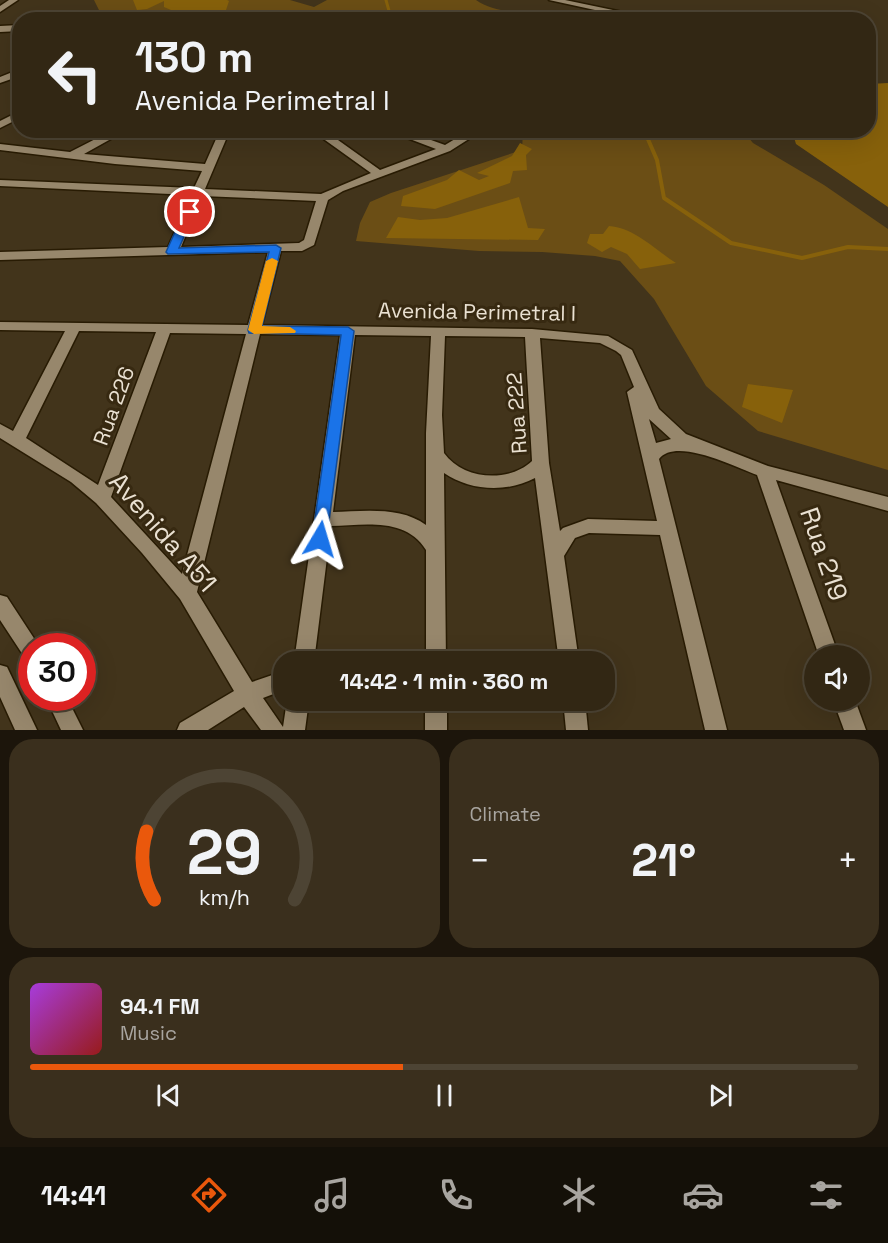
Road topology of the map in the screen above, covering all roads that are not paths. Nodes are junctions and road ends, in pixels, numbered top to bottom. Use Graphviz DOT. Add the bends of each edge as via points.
graph roads {
  1 [pos="14,0"];
  2 [pos="553,0"];
  3 [pos="0,10"];
  4 [pos="615,12"];
  5 [pos="107,138"];
  6 [pos="223,138"];
  7 [pos="327,138"];
  8 [pos="414,138"];
  9 [pos="465,138"];
  10 [pos="0,147"];
  11 [pos="446,149"];
  12 [pos="73,156"];
  13 [pos="209,168"];
  14 [pos="379,174"];
  15 [pos="2,185"];
  16 [pos="199,192"];
  17 [pos="323,198"];
  18 [pos="276,248"];
  19 [pos="172,252"];
  20 [pos="0,256"];
  21 [pos="0,326"];
  22 [pos="74,327"];
  23 [pos="164,329"];
  24 [pos="254,330"];
  25 [pos="348,331"];
  26 [pos="438,332"];
  27 [pos="532,333"];
  28 [pos="628,357"];
  29 [pos="8,434"];
  30 [pos="701,448"];
  31 [pos="435,451"];
  32 [pos="650,461"];
  33 [pos="541,463"];
  34 [pos="764,471"];
  35 [pos="102,498"];
  36 [pos="887,505"];
  37 [pos="323,519"];
  38 [pos="667,528"];
  39 [pos="436,551"];
  40 [pos="555,555"];
  41 [pos="187,593"];
  42 [pos="0,603"];
  43 [pos="20,633"];
  44 [pos="825,645"];
  45 [pos="305,651"];
  46 [pos="436,651"];
  47 [pos="568,651"];
  48 [pos="0,674"];
  49 [pos="273,684"];
  50 [pos="247,694"];
  51 [pos="62,711"];
  52 [pos="297,711"];
  53 [pos="436,711"];
  54 [pos="575,711"];
  55 [pos="848,711"];
  56 [pos="26,730"];
  57 [pos="72,730"];
  58 [pos="188,730"];
  59 [pos="274,730"];
  60 [pos="294,730"];
  61 [pos="436,730"];
  62 [pos="577,730"];
  63 [pos="716,730"];
  64 [pos="855,730"];
  1 -- 3 [label="street"];
  2 -- 4 [label="street"];
  5 -- 12 [label="street"];
  6 -- 13 [label="street"];
  7 -- 14 [label="street"];
  8 -- 11 [label="street"];
  9 -- 11 [label="street"];
  10 -- 12 [label="street"];
  11 -- 14 [label="street"];
  12 -- 13 [label="street"];
  13 -- 16 [label="street"];
  14 -- 17 [label="street"];
  15 -- 16 [label="street"];
  16 -- 17 [label="street"];
  16 -- 19 [label="street"];
  17 -- 18 [label="street" via="309,244"];
  18 -- 19 [label="street"];
  18 -- 24 [label="street"];
  19 -- 20 [label="street"];
  21 -- 22 [label="street, Avenida Perimetral I"];
  22 -- 23 [label="street, Avenida Perimetral I"];
  22 -- 29 [label="street"];
  23 -- 24 [label="street, Avenida Perimetral I"];
  23 -- 35 [label="street, Rua 226"];
  24 -- 25 [label="street, Avenida Perimetral I"];
  24 -- 41 [label="street"];
  25 -- 26 [label="street, Avenida Perimetral I"];
  25 -- 37 [label="street"];
  26 -- 27 [label="street, Avenida Perimetral I"];
  26 -- 31 [label="street"];
  27 -- 28 [label="street, Avenida Perimetral I" via="603,339 621,348"];
  27 -- 33 [label="street, Rua 222"];
  28 -- 30 [label="street" via="652,412 681,438"];
  28 -- 32 [label="street"];
  29 -- 35 [label="street, Avenida A51"];
  30 -- 32 [label="street" via="662,446"];
  30 -- 34 [label="street"];
  31 -- 33 [label="street, Rua 222" via="451,472 488,482 524,477"];
  31 -- 39 [label="street"];
  32 -- 38 [label="street"];
  33 -- 40 [label="street"];
  34 -- 36 [label="street"];
  34 -- 44 [label="street, Rua 219"];
  35 -- 41 [label="street, Avenida A51"];
  37 -- 39 [label="street" via="411,522 427,532"];
  37 -- 45 [label="street"];
  38 -- 40 [label="street" via="583,527 565,537"];
  38 -- 63 [label="street"];
  39 -- 46 [label="street"];
  40 -- 47 [label="street"];
  41 -- 50 [label="street, Avenida A51"];
  42 -- 43 [label="street"];
  48 -- 56 [label="street"];
  49 -- 50 [label="street"];
  50 -- 58 [label="street"];
  50 -- 59 [label="street, Avenida A51"];
  51 -- 57 [label="street"];
  52 -- 60 [label="street"];
  53 -- 61 [label="street"];
  54 -- 62 [label="street"];
  55 -- 64 [label="street"];
}
